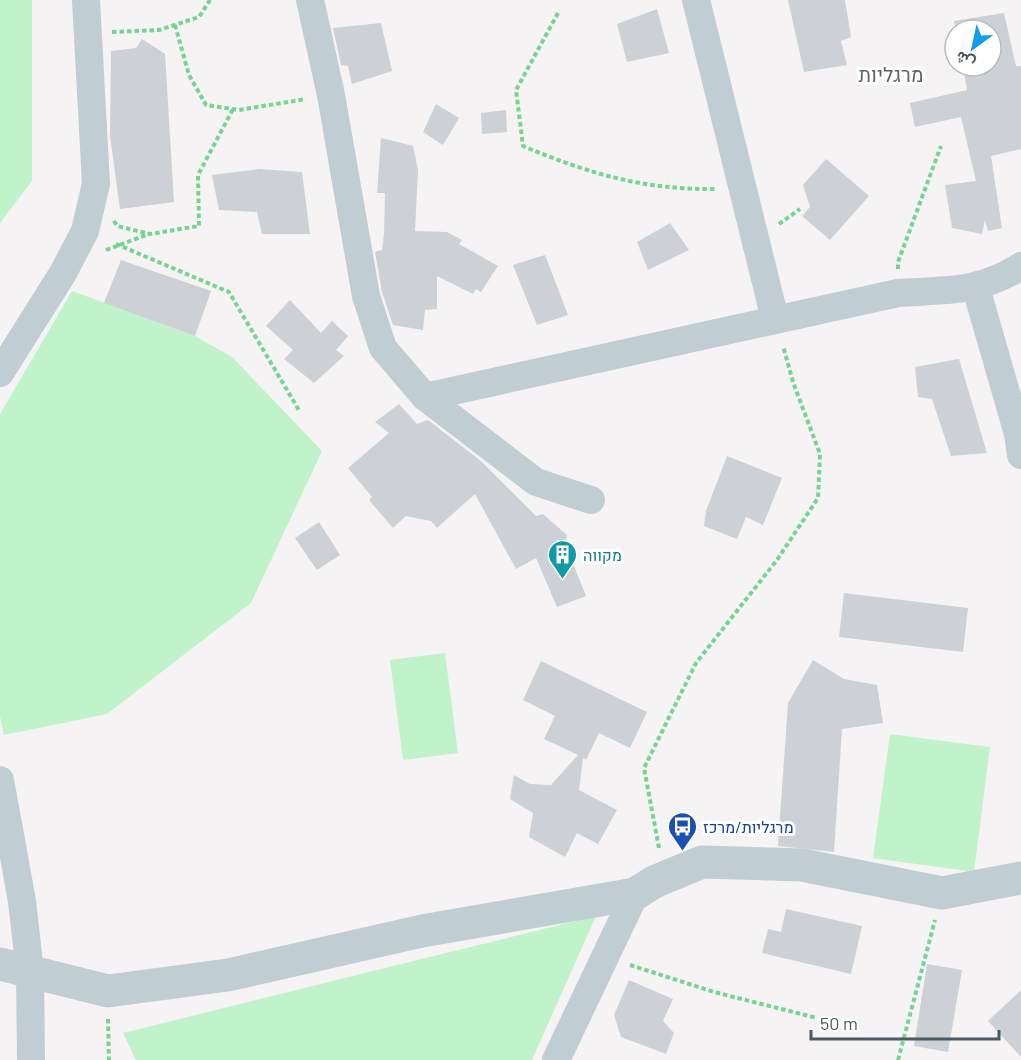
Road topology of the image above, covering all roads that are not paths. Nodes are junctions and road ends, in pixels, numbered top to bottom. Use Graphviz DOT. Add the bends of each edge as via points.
graph roads {
  1 [pos="86,0"];
  2 [pos="310,0"];
  3 [pos="696,0"];
  4 [pos="1021,266"];
  5 [pos="976,288"];
  6 [pos="775,319"];
  7 [pos="0,373"];
  8 [pos="425,397"];
  9 [pos="1021,455"];
  10 [pos="591,500"];
  11 [pos="0,780"];
  12 [pos="1021,878"];
  13 [pos="644,888"];
  14 [pos="15,968"];
  15 [pos="31,1060"];
  16 [pos="556,1060"];
  1 -- 7 [label="street" via="96,184 85,231"];
  2 -- 8 [label="street" via="366,296 383,348"];
  3 -- 6 [label="street"];
  4 -- 5 [label="street"];
  5 -- 6 [label="street" via="898,293"];
  5 -- 9 [label="street"];
  6 -- 8 [label="street"];
  8 -- 10 [label="street" via="536,482"];
  11 -- 14 [label="street" via="22,902"];
  12 -- 13 [label="street" via="942,893 802,865 702,862"];
  13 -- 14 [label="street" via="422,931 228,975 108,991"];
  13 -- 16 [label="street" via="605,954"];
  14 -- 15 [label="street"];
}
